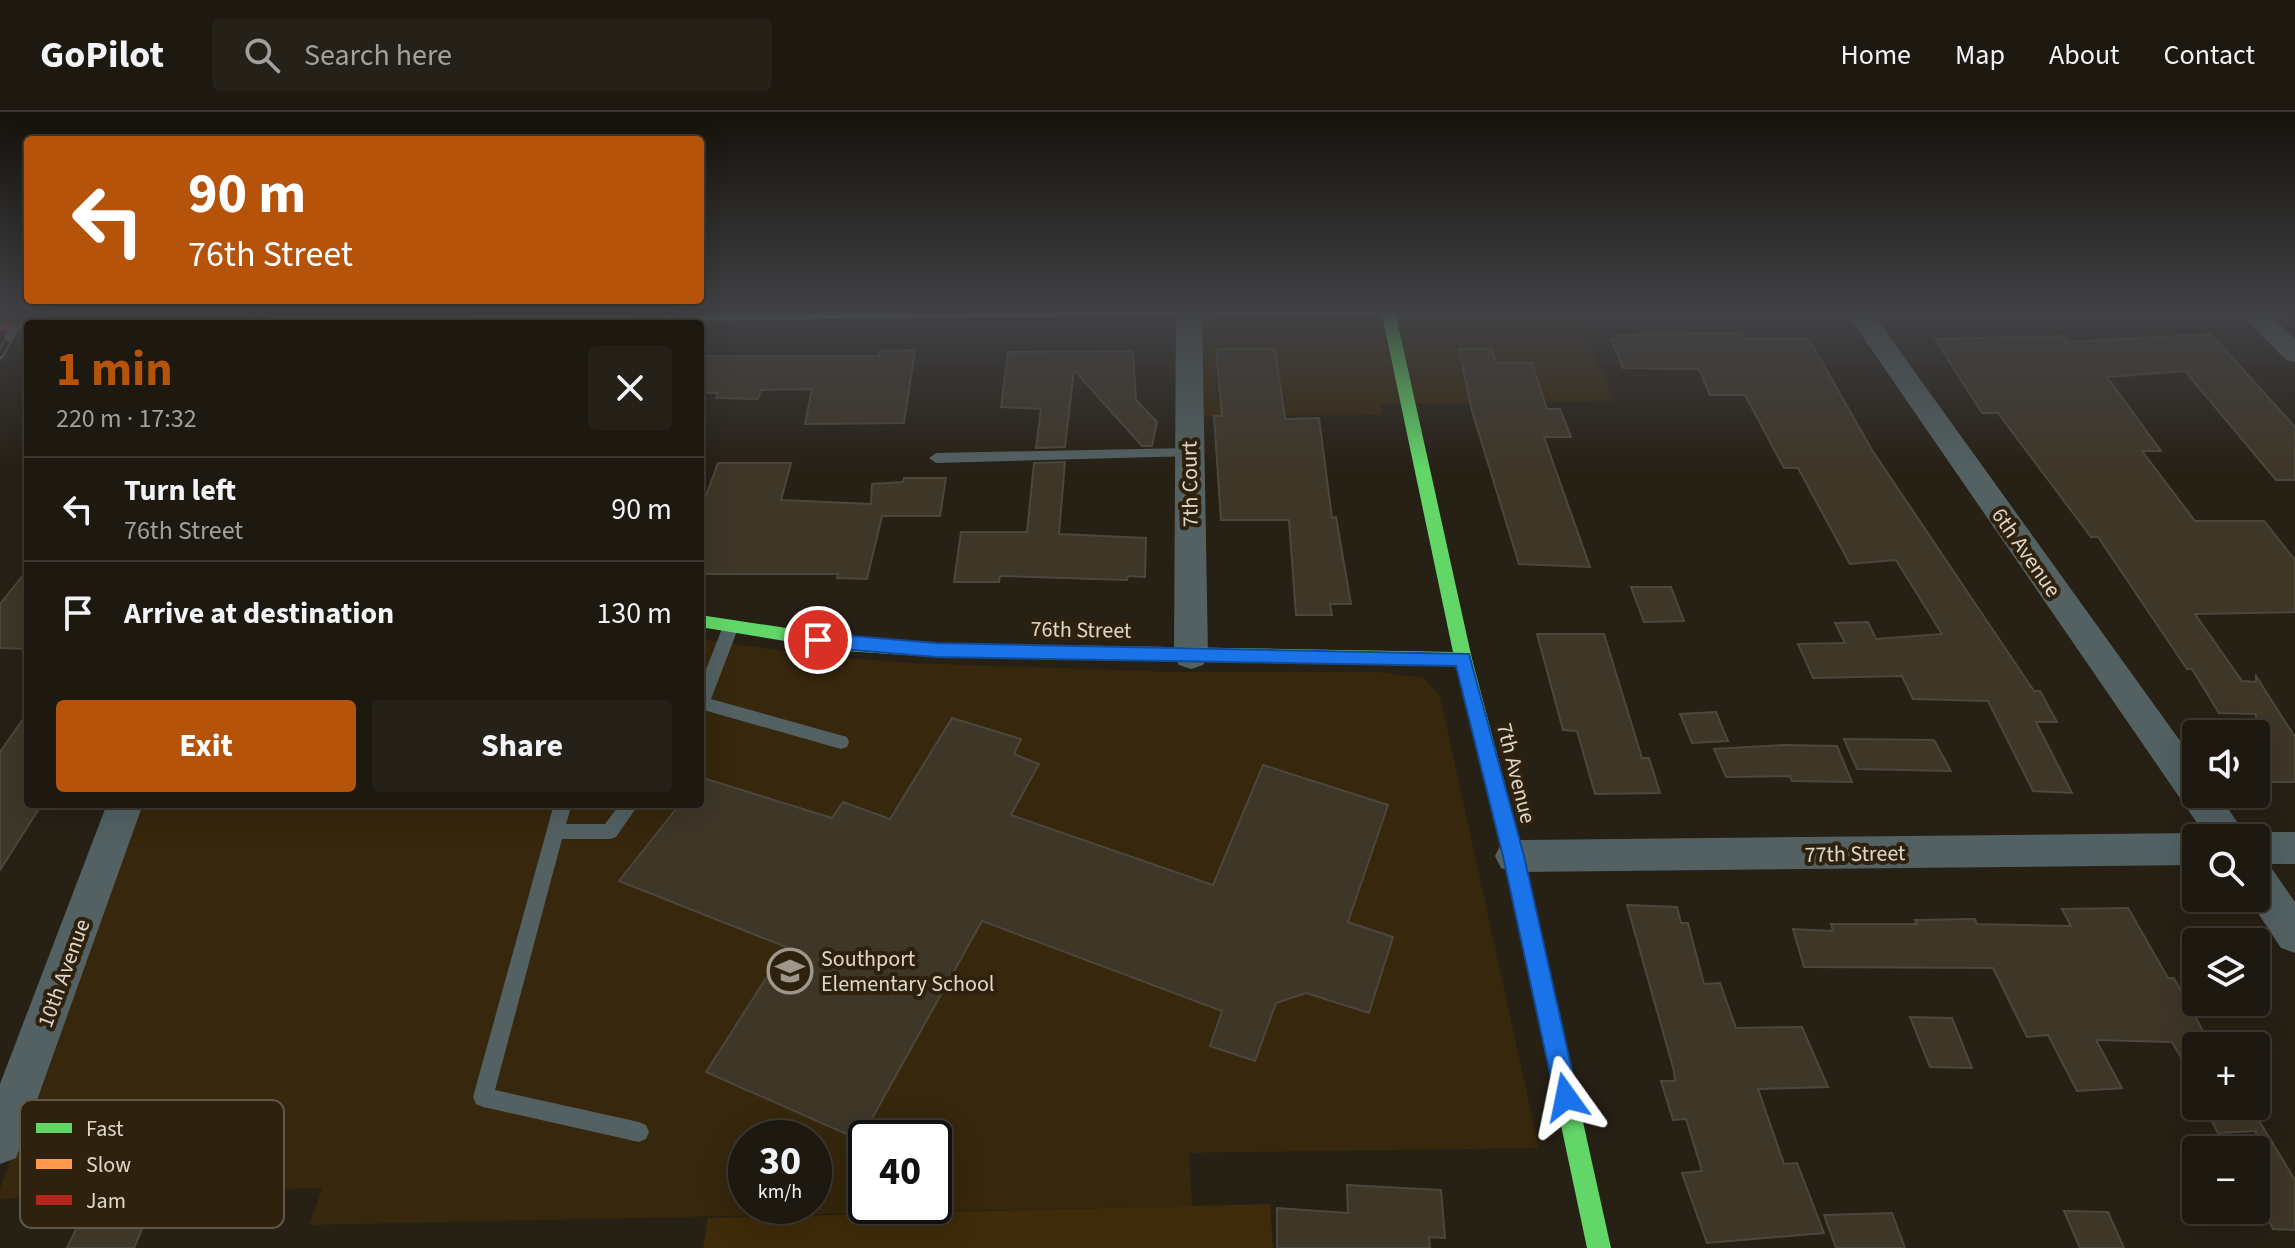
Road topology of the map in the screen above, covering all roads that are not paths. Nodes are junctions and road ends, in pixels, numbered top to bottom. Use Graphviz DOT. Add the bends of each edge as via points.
graph roads {
  1 [pos="1189,364"];
  2 [pos="1399,364"];
  3 [pos="1895,364"];
  4 [pos="1188,453"];
  5 [pos="936,458"];
  6 [pos="704,622"];
  7 [pos="731,626"];
  8 [pos="1191,656"];
  9 [pos="1463,659"];
  10 [pos="704,696"];
  11 [pos="704,705"];
  12 [pos="841,742"];
  13 [pos="2182,772"];
  14 [pos="124,808"];
  15 [pos="562,808"];
  16 [pos="627,808"];
  17 [pos="555,831"];
  18 [pos="2270,848"];
  19 [pos="2295,848"];
  20 [pos="2182,849"];
  21 [pos="1514,856"];
  22 [pos="2270,898"];
  23 [pos="2295,935"];
  24 [pos="639,1132"];
  25 [pos="0,1142"];
  26 [pos="1599,1248"];
  1 -- 4 [label="street, 7th Court"];
  2 -- 9 [label="street, 7th Avenue"];
  3 -- 13 [label="street, 6th Avenue"];
  4 -- 5 [label="lane"];
  4 -- 8 [label="street, 7th Court"];
  6 -- 7 [label="street, 76th Street"];
  7 -- 8 [label="street, 76th Street" via="846,644 936,650"];
  7 -- 10 [label="lane"];
  8 -- 9 [label="street, 76th Street"];
  9 -- 21 [label="street, 7th Avenue"];
  11 -- 12 [label="lane"];
  14 -- 25 [label="street, 10th Avenue"];
  15 -- 17 [label="lane"];
  16 -- 17 [label="lane" via="610,832"];
  17 -- 24 [label="lane" via="483,1097"];
  18 -- 19 [label="street"];
  20 -- 21 [label="street, 77th Street"];
  21 -- 26 [label="street, 7th Avenue"];
  22 -- 23 [label="street"];
}
